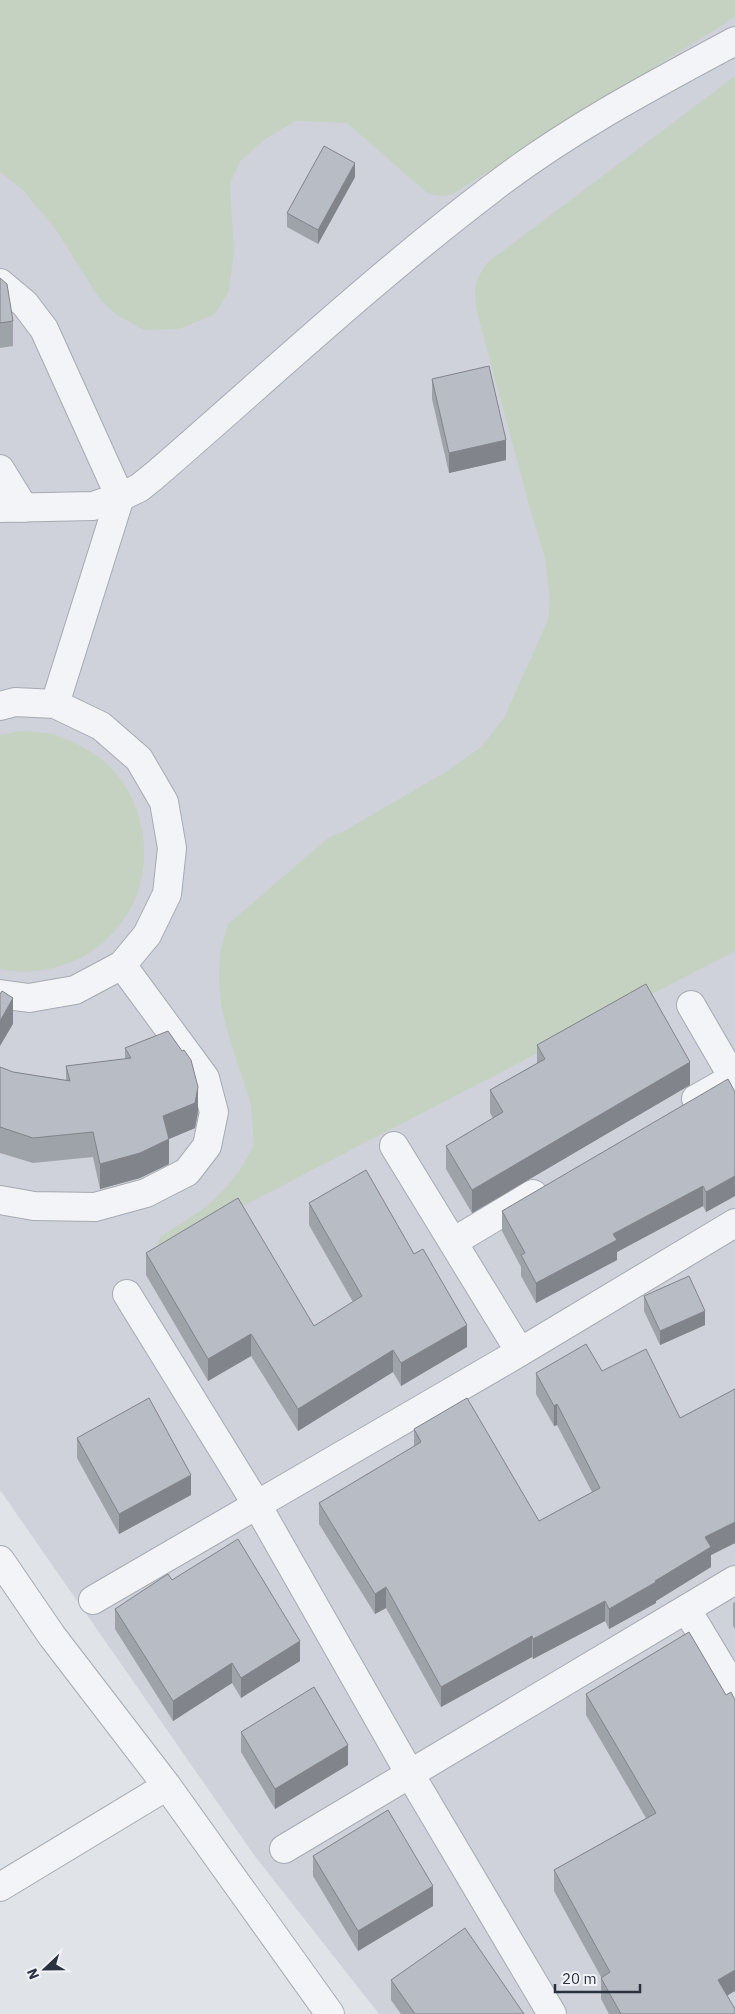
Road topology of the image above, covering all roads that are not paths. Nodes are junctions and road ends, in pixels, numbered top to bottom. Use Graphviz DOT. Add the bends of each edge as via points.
graph roads {
  1 [pos="735,40"];
  2 [pos="0,283"];
  3 [pos="0,469"];
  4 [pos="120,497"];
  5 [pos="12,508"];
  6 [pos="55,704"];
  7 [pos="0,706"];
  8 [pos="122,966"];
  9 [pos="0,994"];
  10 [pos="691,1005"];
  11 [pos="734,1079"];
  12 [pos="674,1112"];
  13 [pos="394,1146"];
  14 [pos="555,1182"];
  15 [pos="0,1200"];
  16 [pos="735,1223"];
  17 [pos="453,1242"];
  18 [pos="127,1294"];
  19 [pos="520,1352"];
  20 [pos="257,1505"];
  21 [pos="4,1575"];
  22 [pos="735,1580"];
  23 [pos="93,1600"];
  24 [pos="687,1610"];
  25 [pos="735,1690"];
  26 [pos="410,1774"];
  27 [pos="166,1786"];
  28 [pos="284,1850"];
  29 [pos="0,1888"];
  30 [pos="330,2014"];
  31 [pos="552,2014"];
  1 -- 4 [label="street" via="588,122 491,189 396,266 154,476"];
  2 -- 4 [label="street" via="25,304 44,329"];
  3 -- 5 [label="street"];
  4 -- 5 [label="street" via="93,506"];
  4 -- 6 [label="street"];
  6 -- 7 [label="street" via="15,702"];
  6 -- 8 [label="street" via="101,726 139,759 164,802 172,848 167,894 147,935"];
  8 -- 9 [label="street" via="75,990 30,998"];
  8 -- 15 [label="street" via="204,1078 214,1112 207,1146 186,1172 146,1193 95,1207 34,1206"];
  10 -- 11 [label="street"];
  11 -- 12 [label="street"];
  13 -- 17 [label="street"];
  14 -- 17 [label="street"];
  16 -- 19 [label="street"];
  17 -- 19 [label="street"];
  18 -- 20 [label="street"];
  19 -- 20 [label="street"];
  20 -- 23 [label="street"];
  20 -- 26 [label="street"];
  21 -- 27 [label="street"];
  22 -- 24 [label="street"];
  24 -- 25 [label="street"];
  24 -- 26 [label="street"];
  26 -- 28 [label="street"];
  26 -- 31 [label="street"];
  27 -- 29 [label="street"];
  27 -- 30 [label="street"];
}
